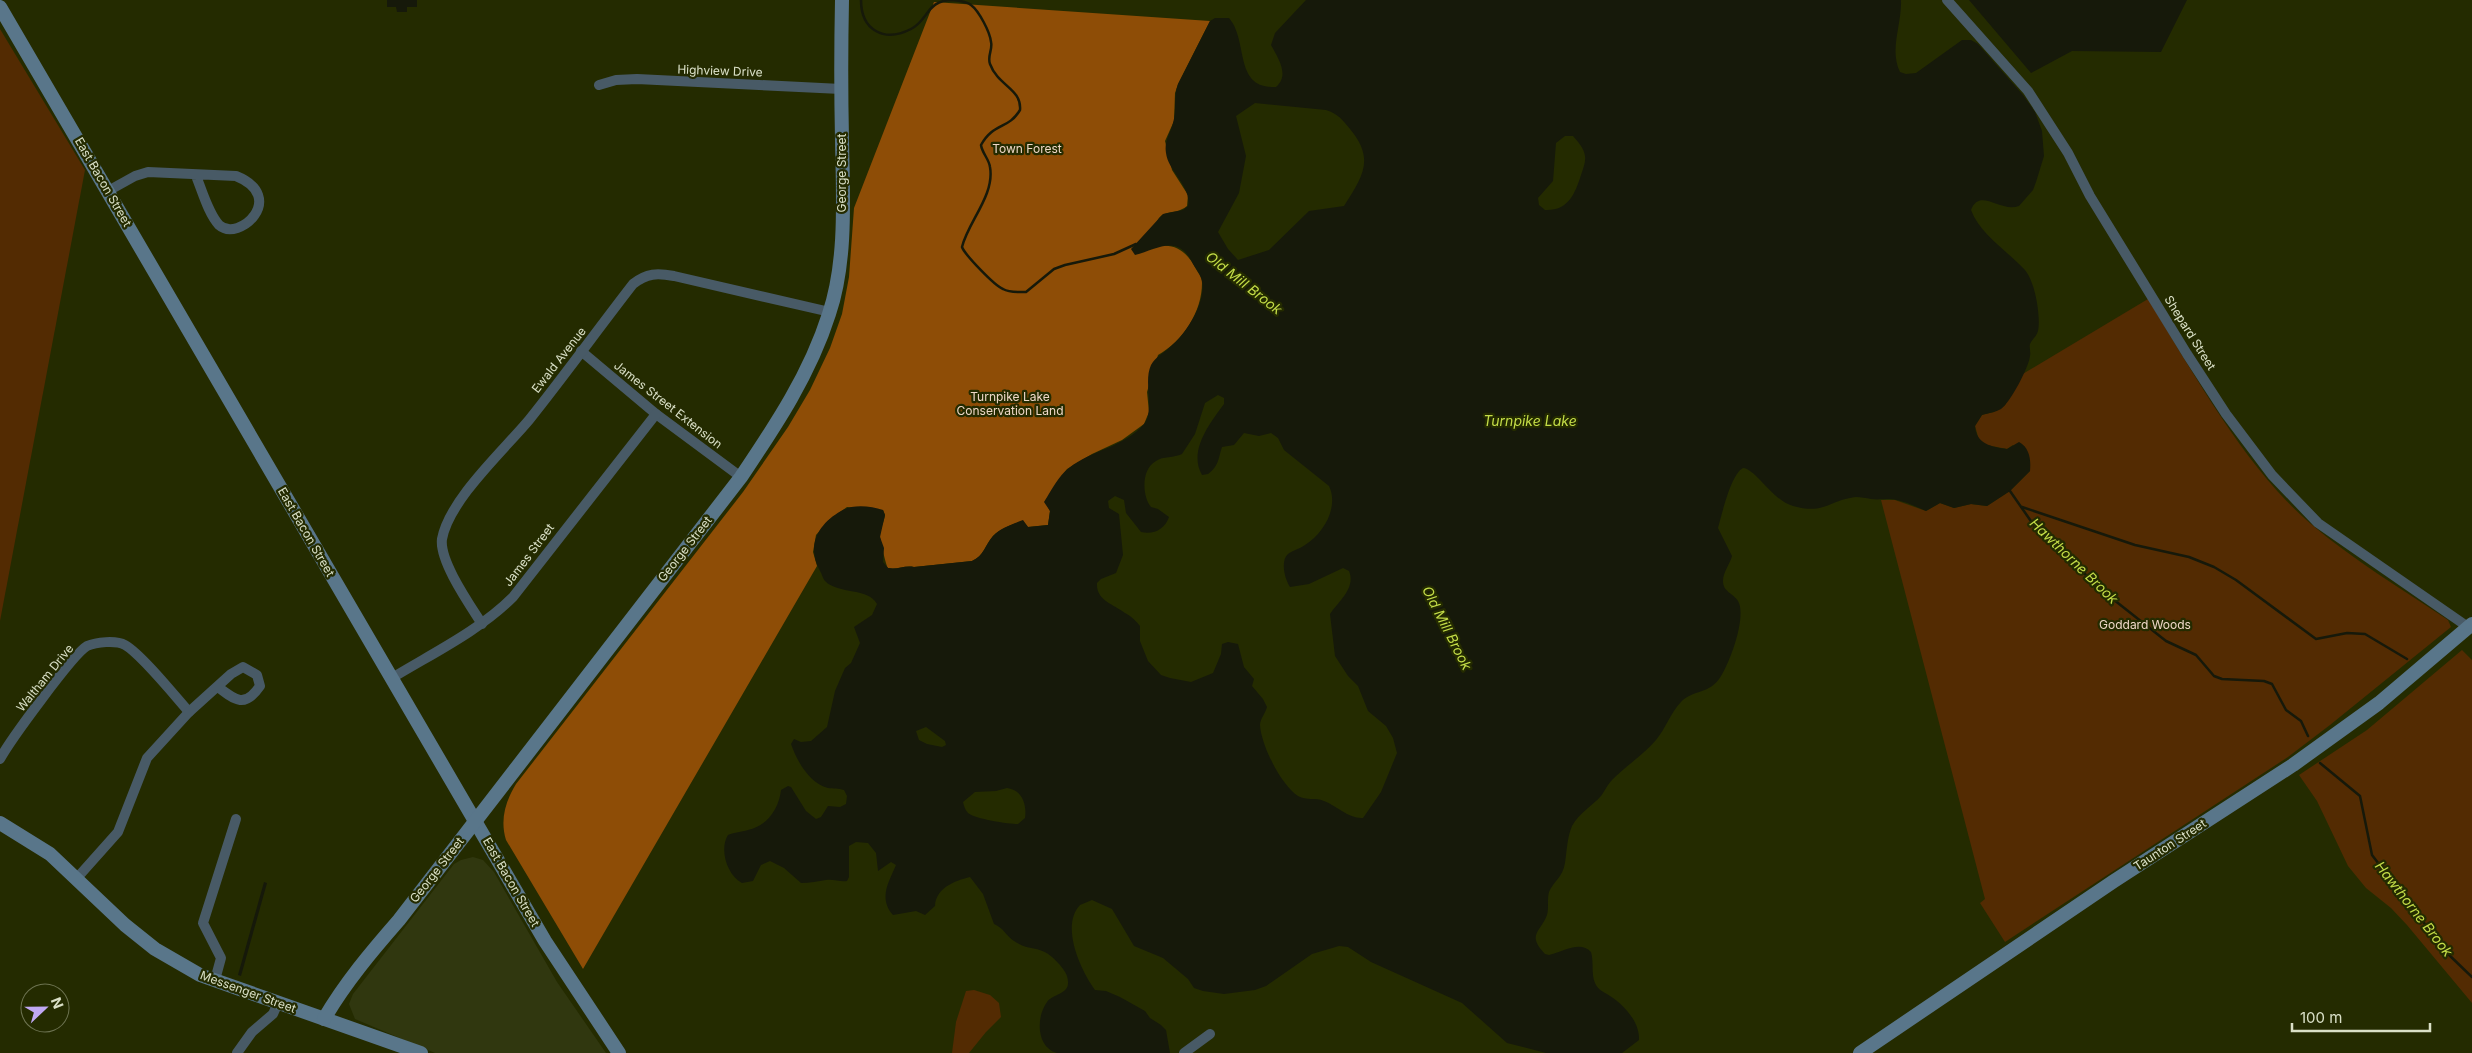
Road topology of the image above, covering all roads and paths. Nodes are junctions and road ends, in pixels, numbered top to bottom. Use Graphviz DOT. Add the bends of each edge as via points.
graph roads {
  1 [pos="842,0"];
  2 [pos="1947,0"];
  3 [pos="0,7"];
  4 [pos="599,85"];
  5 [pos="841,90"];
  6 [pos="196,176"];
  7 [pos="108,191"];
  8 [pos="830,312"];
  9 [pos="582,351"];
  10 [pos="656,414"];
  11 [pos="741,477"];
  12 [pos="482,624"];
  13 [pos="2470,626"];
  14 [pos="392,678"];
  15 [pos="218,687"];
  16 [pos="189,712"];
  17 [pos="0,759"];
  18 [pos="236,819"];
  19 [pos="475,820"];
  20 [pos="0,823"];
  21 [pos="77,878"];
  22 [pos="214,980"];
  23 [pos="278,1003"];
  24 [pos="324,1020"];
  25 [pos="1210,1034"];
  26 [pos="237,1053"];
  27 [pos="421,1053"];
  28 [pos="619,1053"];
  29 [pos="1184,1053"];
  30 [pos="1860,1053"];
  1 -- 5 [label="main road, George Street"];
  2 -- 13 [label="street, Shepard Street" via="2028,91 2187,354 2226,414 2272,475 2318,523"];
  3 -- 7 [label="main road, East Bacon Street"];
  4 -- 5 [label="street, Highview Drive" via="637,79"];
  5 -- 8 [label="main road, George Street" via="841,245"];
  6 -- 6 [label="street" via="236,176 248,181 258,192 260,203 256,216 232,229 221,226"];
  6 -- 7 [label="street" via="148,172"];
  7 -- 14 [label="main road, East Bacon Street"];
  8 -- 9 [label="street, Ewald Avenue" via="674,276 644,275 633,284"];
  8 -- 11 [label="main road, George Street" via="799,386"];
  9 -- 10 [label="street, James Street Extension"];
  9 -- 12 [label="street, Ewald Avenue" via="450,516 442,540 444,553 458,585"];
  10 -- 11 [label="street, James Street Extension"];
  10 -- 12 [label="street, James Street" via="513,597"];
  11 -- 19 [label="main road, George Street"];
  12 -- 14 [label="street, James Street"];
  13 -- 30 [label="main road, Taunton Street" via="2380,703 2294,764"];
  14 -- 19 [label="main road, East Bacon Street"];
  15 -- 16 [label="street"];
  16 -- 17 [label="street, Waltham Drive" via="124,645 105,642 87,646 42,700"];
  16 -- 21 [label="street" via="148,758 118,832"];
  18 -- 22 [label="street" via="204,923 221,958"];
  19 -- 24 [label="main road, George Street" via="399,920 356,970"];
  19 -- 28 [label="main road, East Bacon Street" via="572,984"];
  20 -- 21 [label="main road, Messenger Street" via="50,854"];
  21 -- 22 [label="main road, Messenger Street" via="125,925 156,949"];
  22 -- 23 [label="main road, Messenger Street"];
  23 -- 24 [label="main road, Messenger Street"];
  23 -- 26 [label="street" via="273,1014 252,1032"];
  24 -- 27 [label="main road, Messenger Street"];
  25 -- 29 [label="street"];
}
